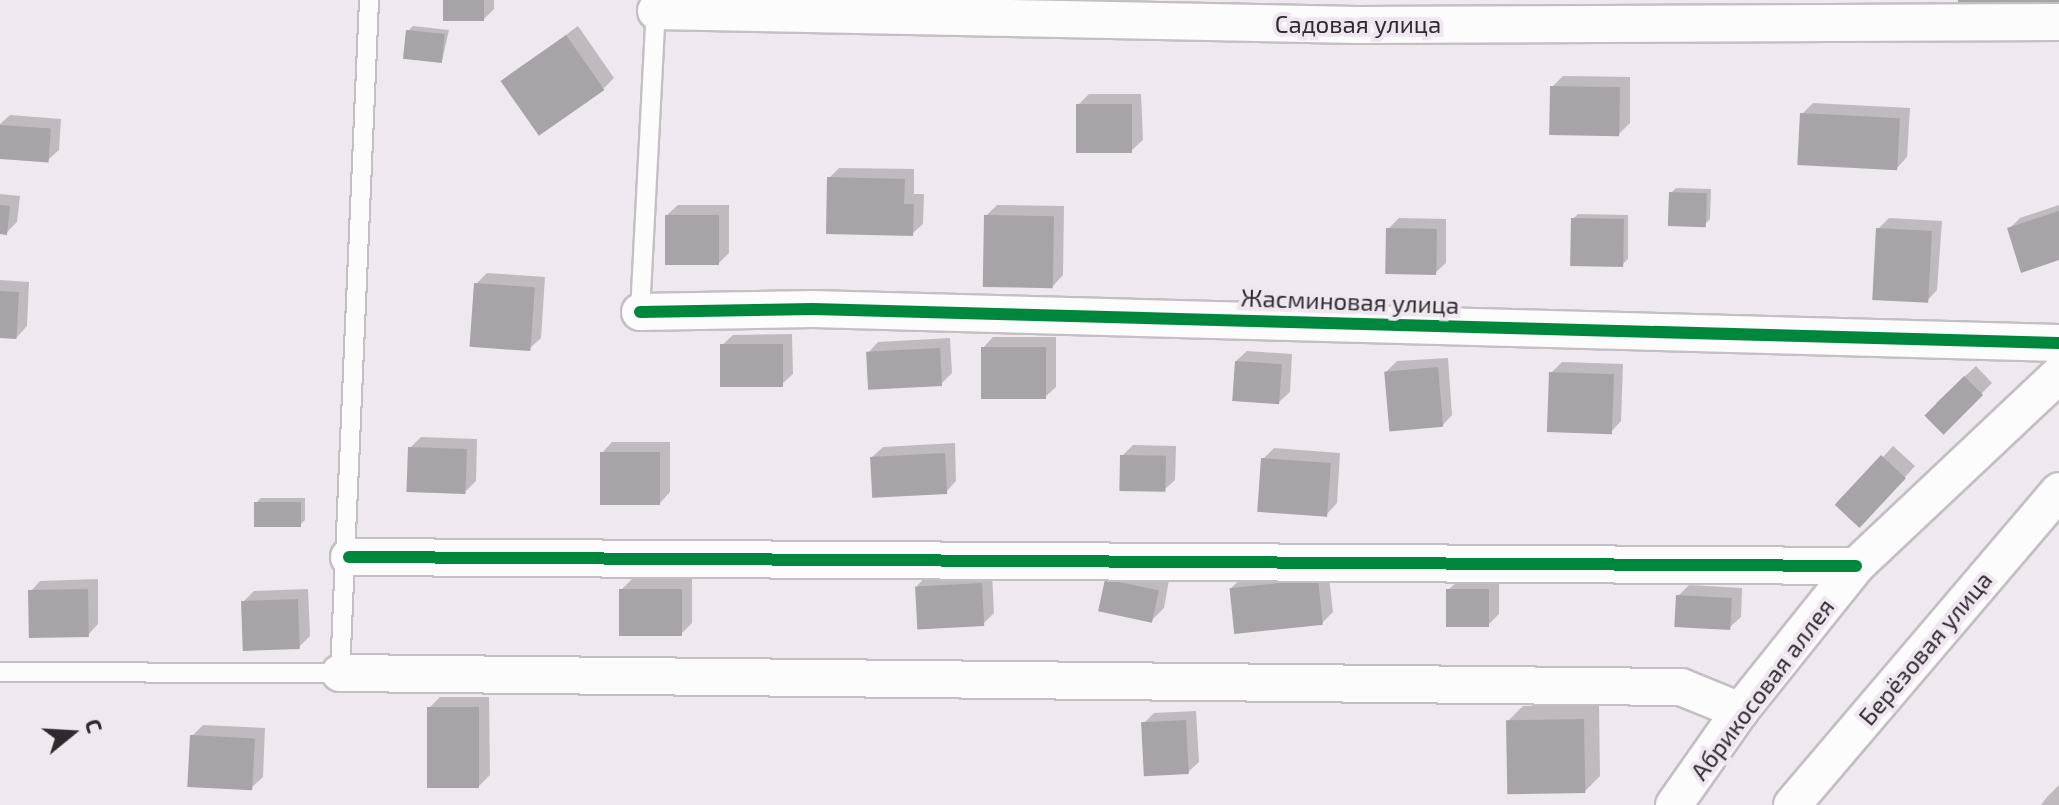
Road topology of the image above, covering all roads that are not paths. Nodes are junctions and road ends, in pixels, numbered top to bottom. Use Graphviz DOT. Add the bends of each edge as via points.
graph roads {
  1 [pos="369,0"];
  2 [pos="656,6"];
  3 [pos="1358,13"];
  4 [pos="2059,22"];
  5 [pos="640,312"];
  6 [pos="2059,343"];
  7 [pos="2059,375"];
  8 [pos="2059,491"];
  9 [pos="349,557"];
  10 [pos="1856,566"];
  11 [pos="0,672"];
  12 [pos="340,673"];
  13 [pos="1740,711"];
  14 [pos="1674,805"];
  15 [pos="1792,805"];
  1 -- 9 [label="lane"];
  2 -- 3 [label="street, Садовая улица"];
  2 -- 5 [label="lane"];
  3 -- 4 [label="street, Садовая улица"];
  5 -- 6 [label="street, Жасминовая улица" via="813,309"];
  7 -- 10 [label="street, Абрикосовая аллея"];
  8 -- 15 [label="street, Берёзовая улица"];
  9 -- 10 [label="street"];
  9 -- 12 [label="lane"];
  10 -- 13 [label="street, Абрикосовая аллея"];
  11 -- 12 [label="lane"];
  12 -- 13 [label="street" via="1681,687"];
  13 -- 14 [label="street, Абрикосовая аллея"];
}
